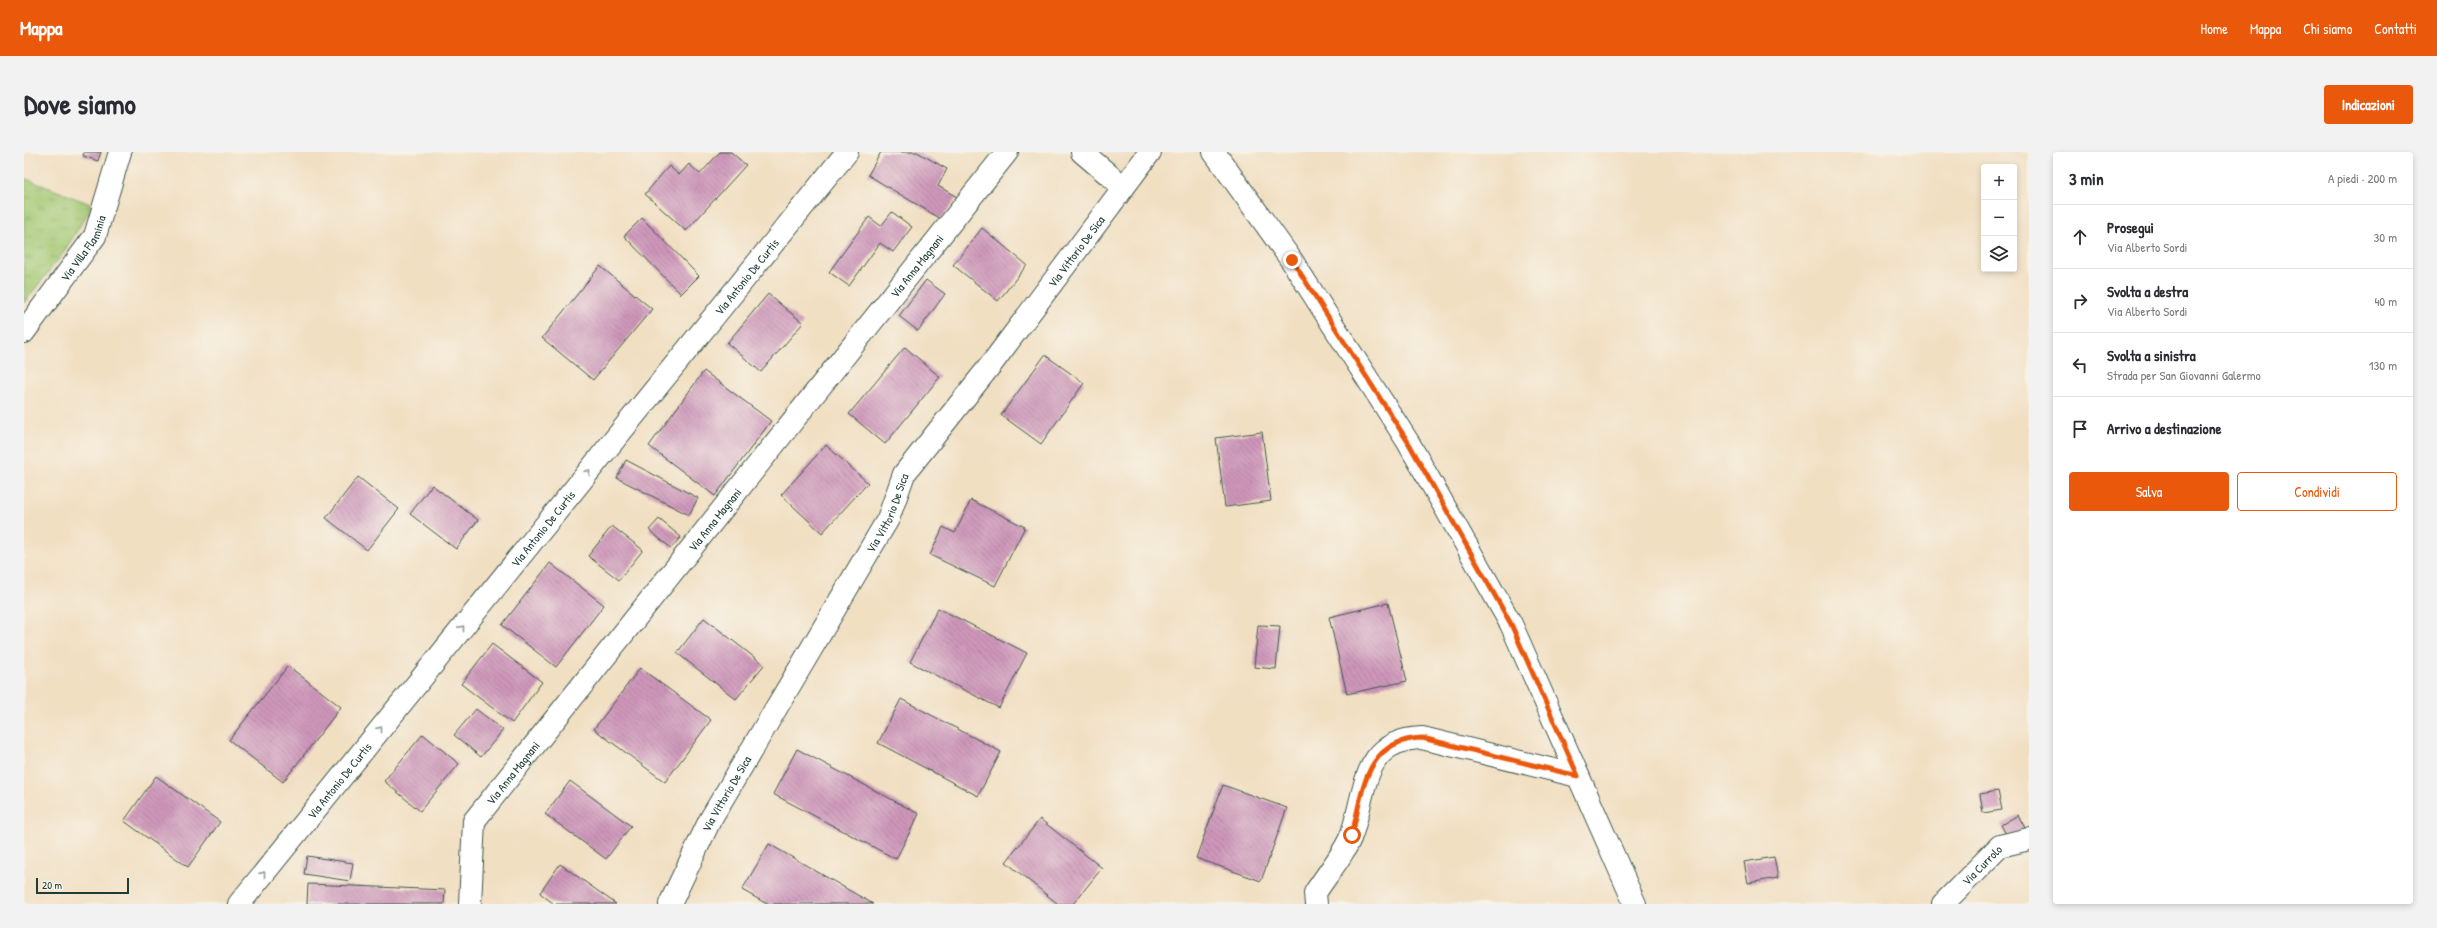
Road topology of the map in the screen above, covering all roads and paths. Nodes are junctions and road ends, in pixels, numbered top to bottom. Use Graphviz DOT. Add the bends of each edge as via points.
graph roads {
  1 [pos="120,152"];
  2 [pos="847,152"];
  3 [pos="1007,152"];
  4 [pos="1082,152"];
  5 [pos="1150,152"];
  6 [pos="1214,152"];
  7 [pos="1123,187"];
  8 [pos="24,332"];
  9 [pos="1578,776"];
  10 [pos="2029,839"];
  11 [pos="239,904"];
  12 [pos="470,904"];
  13 [pos="670,904"];
  14 [pos="1316,904"];
  15 [pos="1635,904"];
  16 [pos="1943,904"];
  1 -- 8 [label="street, Via Villa Flaminia" via="95,236"];
  11 -- 2 [label="street, Via Antonio De Curtis, one-way"];
  3 -- 12 [label="street, Via Anna Magnani" via="474,821"];
  4 -- 7 [label="street"];
  5 -- 7 [label="street, Via Vittorio De Sica"];
  6 -- 9 [label="street" via="1292,260 1408,442 1511,624"];
  7 -- 13 [label="street, Via Vittorio De Sica" via="993,362 904,474 888,519 710,820"];
  9 -- 14 [label="street" via="1422,738 1396,742 1385,748 1365,779 1352,835 1315,893"];
  9 -- 15 [label="street"];
  10 -- 16 [label="street, Via Currolo" via="2000,846"];
}
